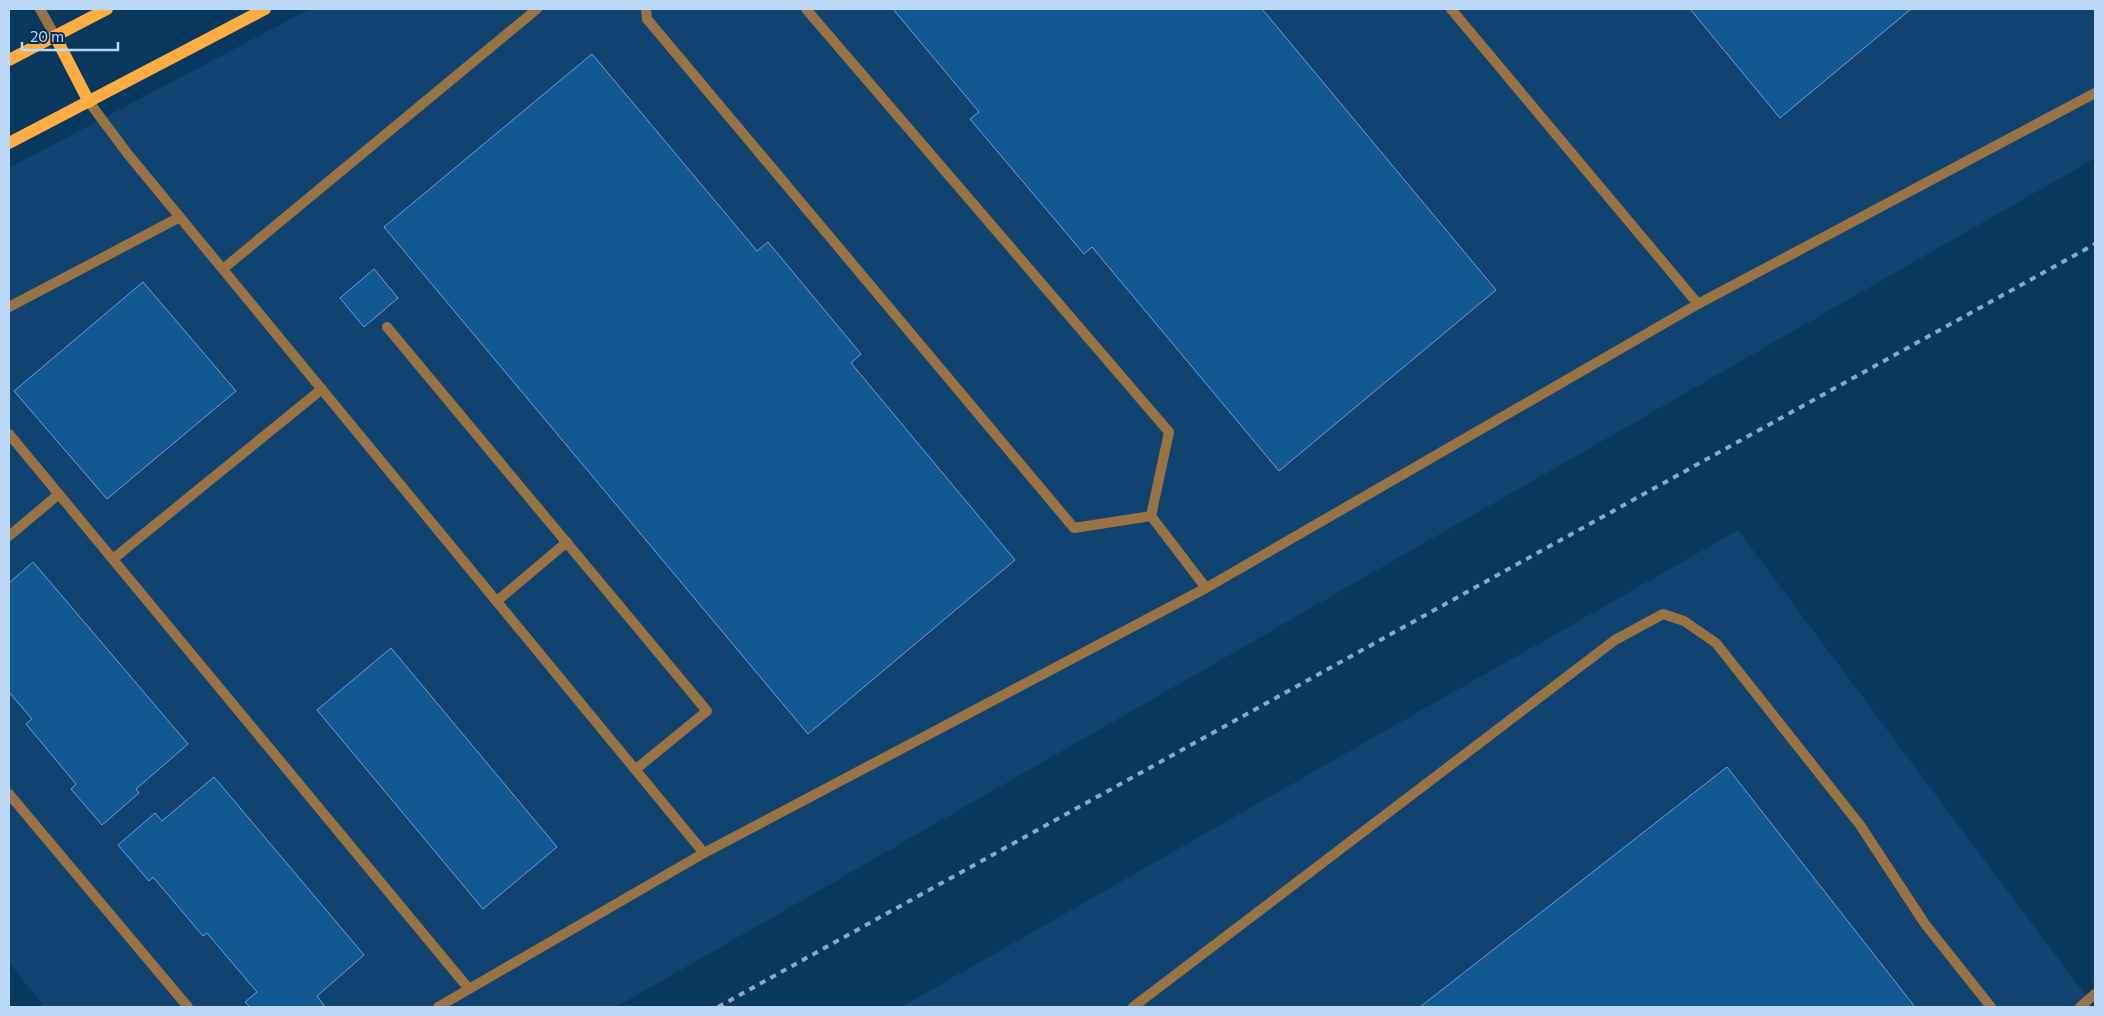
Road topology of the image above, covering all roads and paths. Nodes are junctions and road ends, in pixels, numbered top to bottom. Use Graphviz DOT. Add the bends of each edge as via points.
graph roads {
  1 [pos="40,9"];
  2 [pos="107,9"];
  3 [pos="265,9"];
  4 [pos="537,9"];
  5 [pos="646,9"];
  6 [pos="806,9"];
  7 [pos="1451,9"];
  8 [pos="55,36"];
  9 [pos="9,60"];
  10 [pos="2095,93"];
  11 [pos="89,102"];
  12 [pos="9,143"];
  13 [pos="180,217"];
  14 [pos="223,269"];
  15 [pos="1698,304"];
  16 [pos="9,307"];
  17 [pos="387,327"];
  18 [pos="322,389"];
  19 [pos="9,434"];
  20 [pos="59,494"];
  21 [pos="1151,516"];
  22 [pos="9,536"];
  23 [pos="566,542"];
  24 [pos="112,559"];
  25 [pos="1206,588"];
  26 [pos="497,601"];
  27 [pos="636,769"];
  28 [pos="9,794"];
  29 [pos="704,853"];
  30 [pos="469,989"];
  31 [pos="2095,994"];
  32 [pos="188,1007"];
  33 [pos="438,1007"];
  34 [pos="1133,1007"];
  35 [pos="1991,1007"];
  36 [pos="2080,1007"];
  1 -- 8 [label="lane"];
  2 -- 8 [label="main road"];
  3 -- 11 [label="main road"];
  4 -- 14 [label="lane"];
  5 -- 21 [label="lane" via="647,19 1074,528"];
  6 -- 21 [label="lane" via="1169,432"];
  7 -- 15 [label="lane"];
  8 -- 9 [label="main road"];
  8 -- 11 [label="main road"];
  10 -- 15 [label="lane"];
  11 -- 12 [label="main road"];
  11 -- 13 [label="lane"];
  13 -- 14 [label="lane"];
  13 -- 16 [label="lane"];
  14 -- 18 [label="lane"];
  15 -- 25 [label="lane"];
  17 -- 23 [label="lane"];
  18 -- 24 [label="lane"];
  18 -- 26 [label="lane"];
  19 -- 20 [label="lane"];
  20 -- 22 [label="lane"];
  20 -- 24 [label="lane"];
  21 -- 25 [label="lane"];
  23 -- 26 [label="lane"];
  23 -- 27 [label="lane" via="707,710"];
  24 -- 30 [label="lane"];
  25 -- 29 [label="lane"];
  26 -- 27 [label="lane"];
  27 -- 29 [label="lane"];
  28 -- 32 [label="lane"];
  29 -- 30 [label="lane"];
  30 -- 33 [label="lane"];
  31 -- 36 [label="lane"];
  34 -- 35 [label="lane" via="1615,640 1663,614 1684,621 1716,643 1860,825 1925,924"];
}
